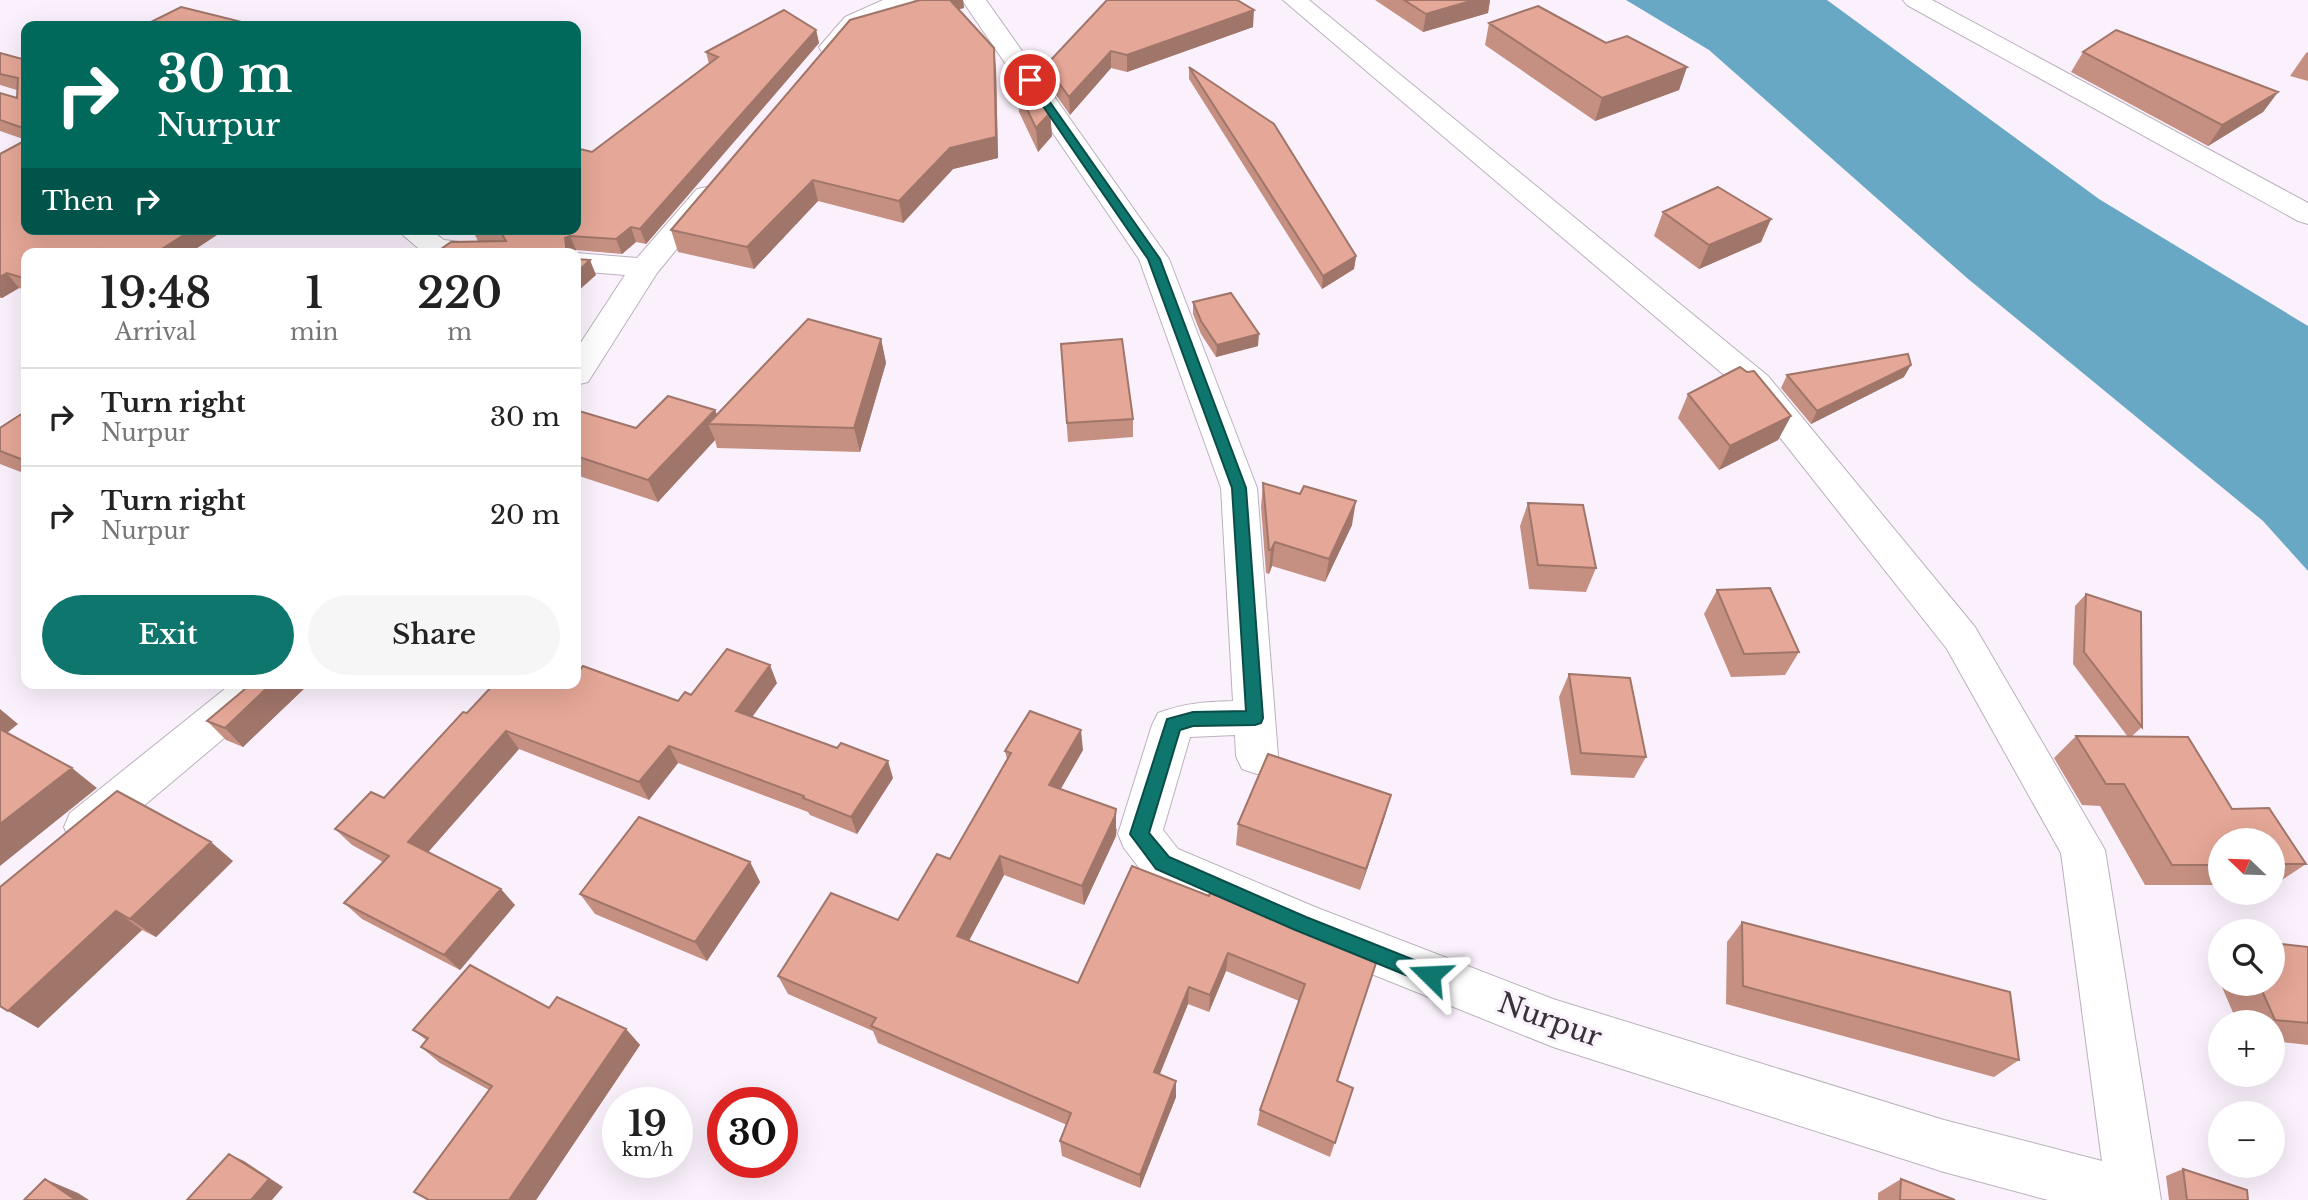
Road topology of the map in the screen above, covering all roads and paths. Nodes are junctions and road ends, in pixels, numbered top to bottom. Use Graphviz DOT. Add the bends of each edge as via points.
graph roads {
  1 [pos="902,0"];
  2 [pos="974,0"];
  3 [pos="1295,0"];
  4 [pos="1915,0"];
  5 [pos="818,63"];
  6 [pos="723,176"];
  7 [pos="2308,215"];
  8 [pos="418,235"];
  9 [pos="436,248"];
  10 [pos="581,262"];
  11 [pos="645,268"];
  12 [pos="581,366"];
  13 [pos="254,689"];
  14 [pos="52,854"];
  15 [pos="2134,1198"];
  1 -- 5 [label="street" via="853,22"];
  2 -- 15 [label="street, Nurpur" via="1154,259 1239,488 1256,737 1193,719 1173,724 1140,834 1163,863 1374,954 1553,1023 1944,1146"];
  3 -- 15 [label="street" via="1756,384 1961,638 2083,850"];
  4 -- 7 [label="street"];
  6 -- 11 [label="street"];
  8 -- 9 [label="street"];
  10 -- 11 [label="street"];
  11 -- 12 [label="street"];
  13 -- 14 [label="street"];
}
